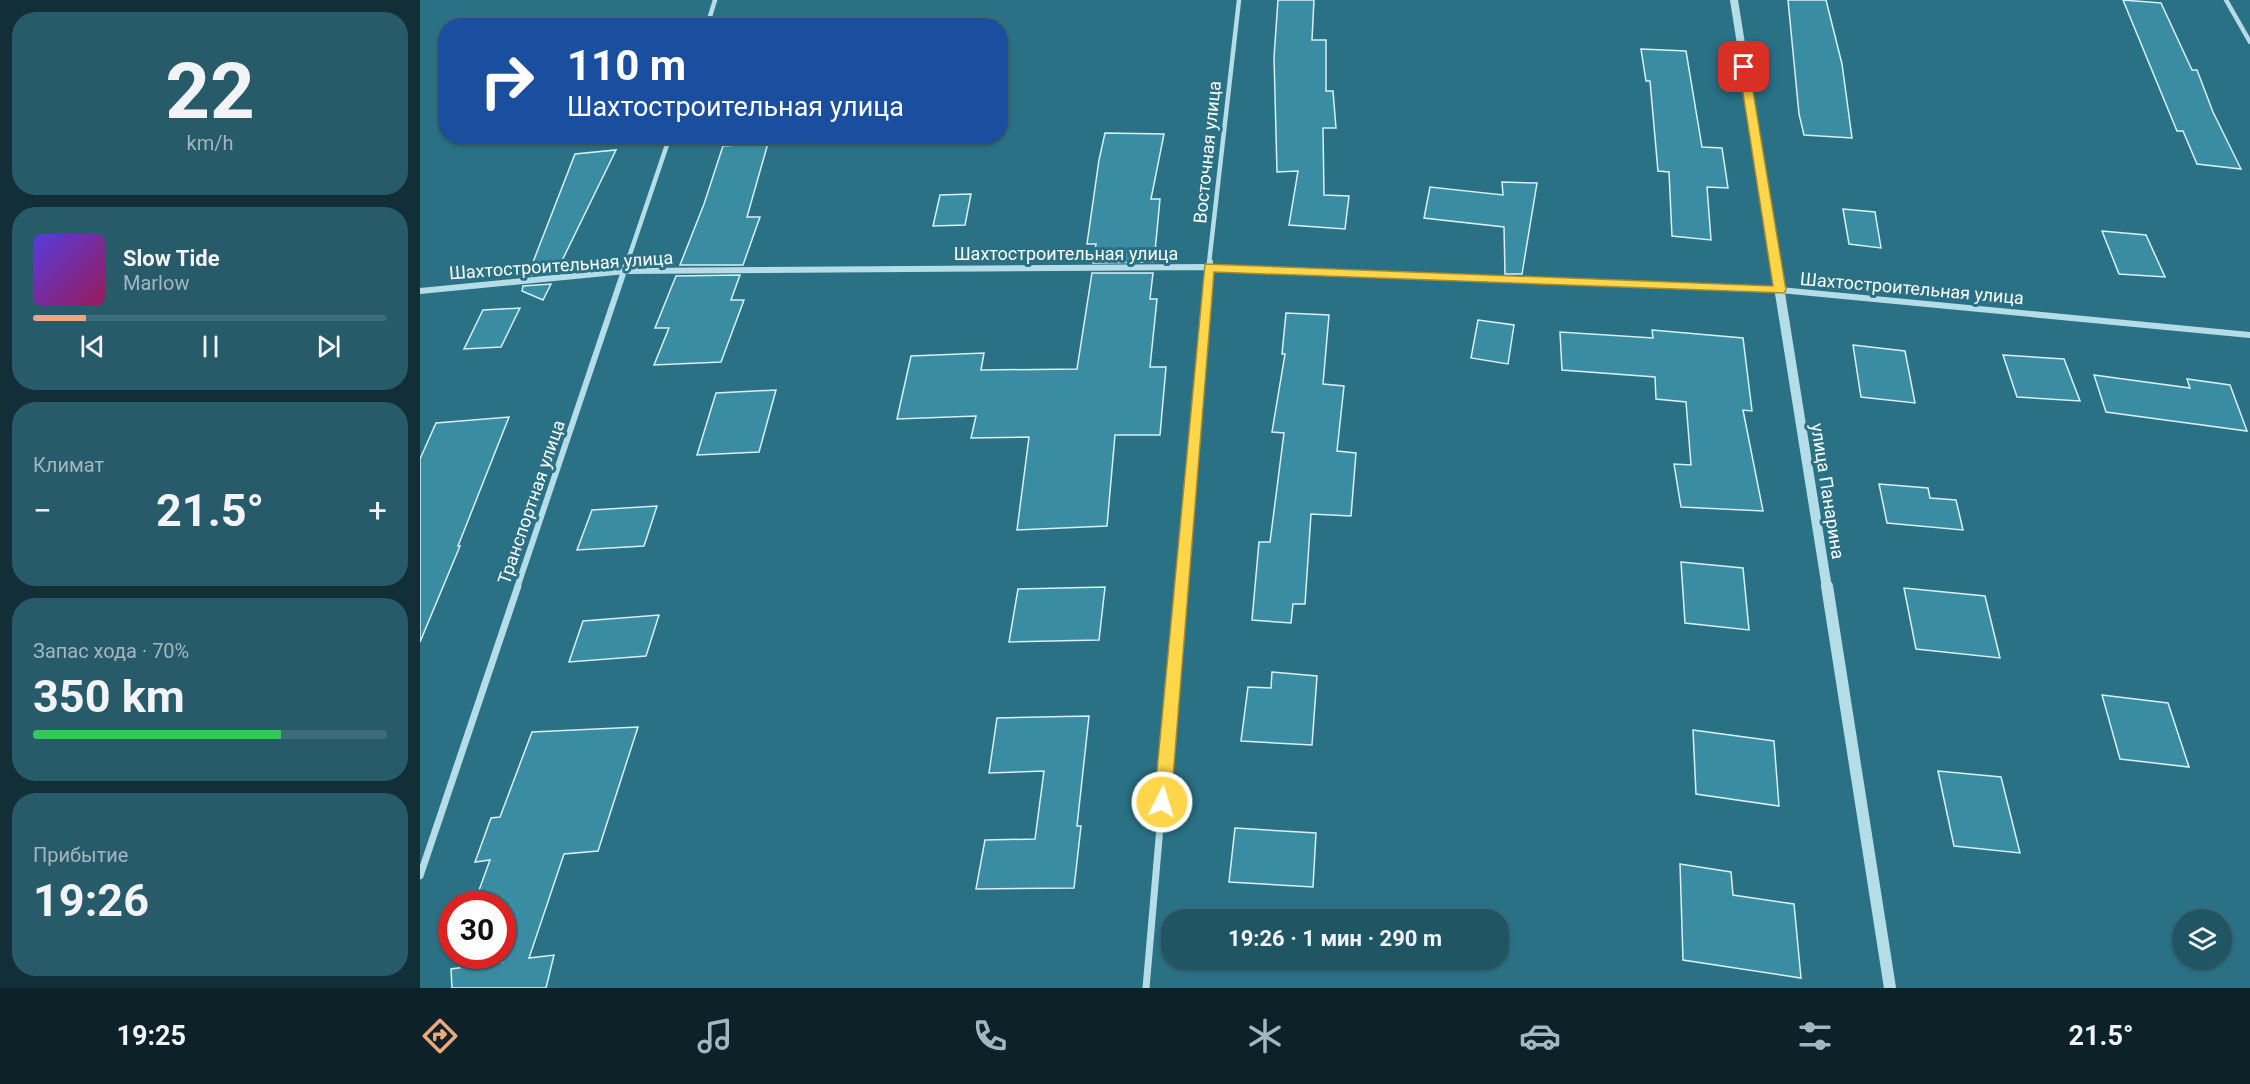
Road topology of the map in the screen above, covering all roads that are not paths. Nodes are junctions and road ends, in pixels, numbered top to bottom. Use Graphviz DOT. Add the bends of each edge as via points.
graph roads {
  1 [pos="715,0"];
  2 [pos="1239,0"];
  3 [pos="1734,0"];
  4 [pos="2226,0"];
  5 [pos="709,18"];
  6 [pos="2250,42"];
  7 [pos="667,144"];
  8 [pos="1209,267"];
  9 [pos="626,271"];
  10 [pos="1780,290"];
  11 [pos="420,291"];
  12 [pos="2250,334"];
  13 [pos="420,876"];
  14 [pos="1146,988"];
  15 [pos="1890,988"];
  1 -- 5 [label="street"];
  2 -- 8 [label="street, Восточная улица"];
  3 -- 10 [label="street, улица Панарина"];
  4 -- 6 [label="street"];
  7 -- 9 [label="street, Транспортная улица"];
  8 -- 9 [label="street, Шахтостроительная улица"];
  8 -- 10 [label="street, Шахтостроительная улица"];
  8 -- 14 [label="street, Восточная улица"];
  9 -- 11 [label="street, Шахтостроительная улица"];
  9 -- 13 [label="street, Транспортная улица"];
  10 -- 12 [label="street, Шахтостроительная улица"];
  10 -- 15 [label="street, улица Панарина"];
}
